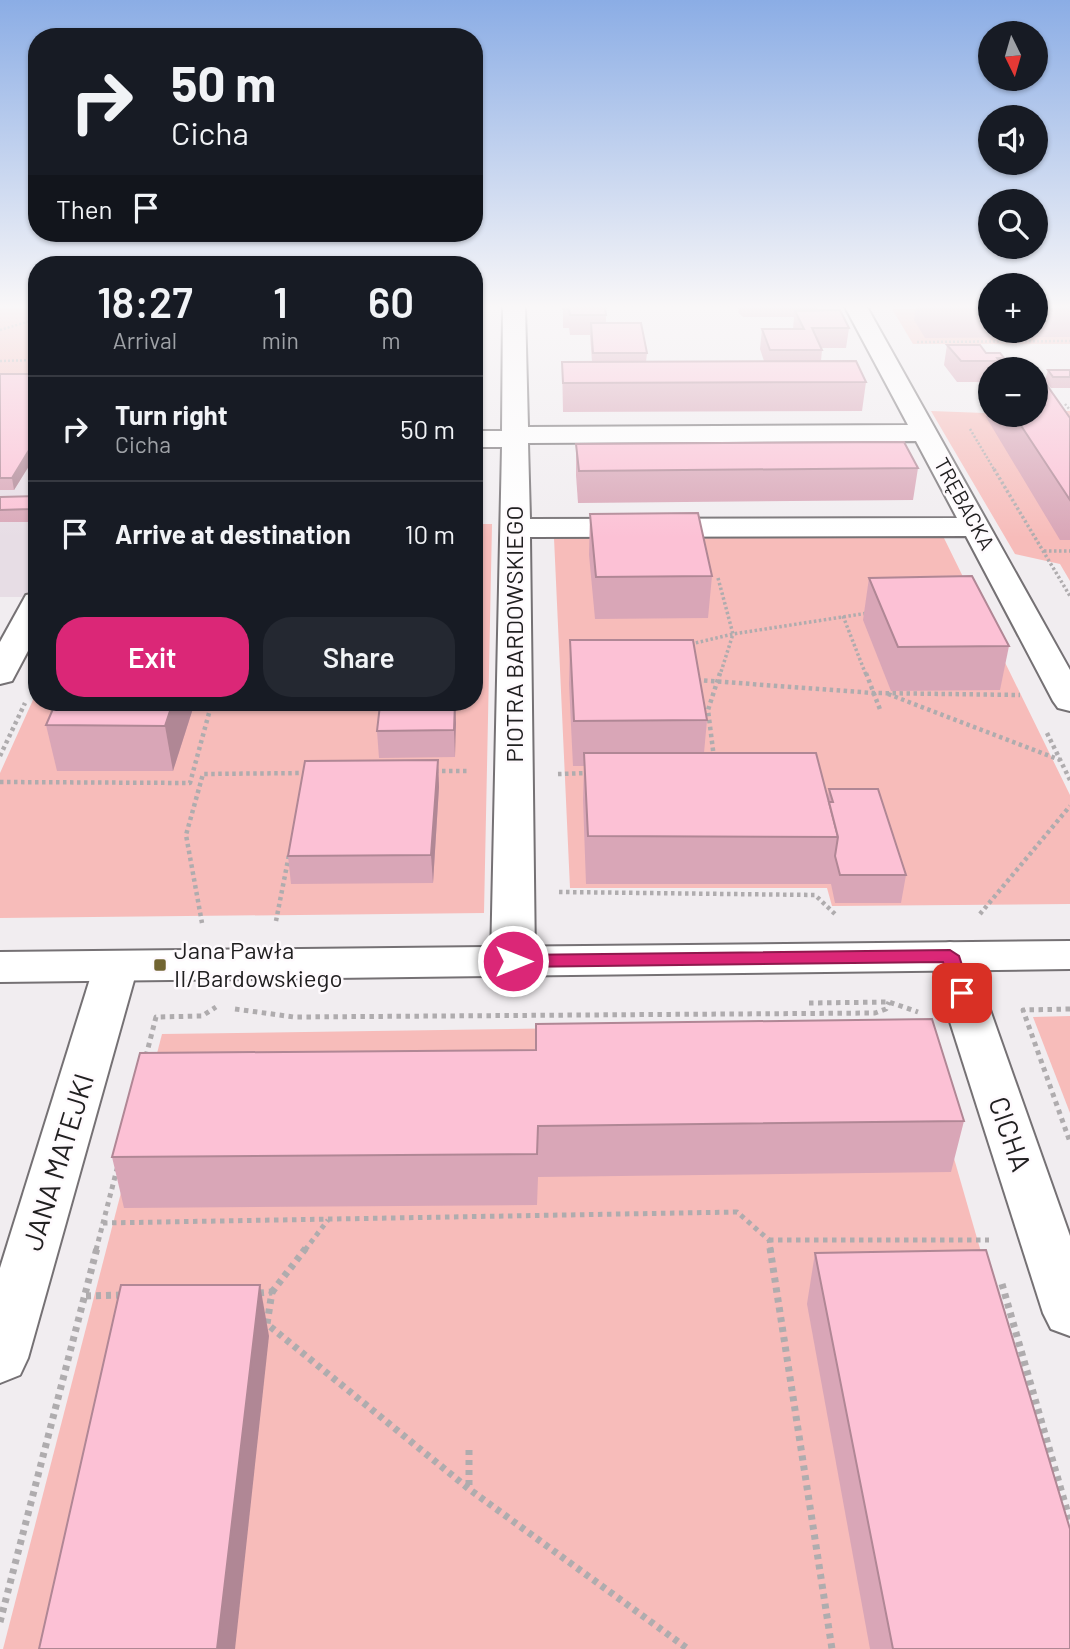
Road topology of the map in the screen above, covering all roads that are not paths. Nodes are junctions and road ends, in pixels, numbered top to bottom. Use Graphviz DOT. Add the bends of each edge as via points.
graph roads {
  1 [pos="514,384"];
  2 [pos="898,384"];
  3 [pos="925,433"];
  4 [pos="514,437"];
  5 [pos="483,439"];
  6 [pos="516,527"];
  7 [pos="977,527"];
  8 [pos="28,620"];
  9 [pos="0,674"];
  10 [pos="1070,701"];
  11 [pos="1070,955"];
  12 [pos="950,956"];
  13 [pos="513,961"];
  14 [pos="116,966"];
  15 [pos="0,967"];
  16 [pos="1070,1312"];
  17 [pos="0,1358"];
  1 -- 4 [label="street, PIOTRA BARDOWSKIEGO"];
  2 -- 3 [label="street, TRĘBACKA"];
  3 -- 4 [label="street"];
  3 -- 7 [label="street, TRĘBACKA"];
  4 -- 5 [label="street"];
  4 -- 6 [label="street, PIOTRA BARDOWSKIEGO"];
  6 -- 7 [label="street"];
  6 -- 13 [label="street, PIOTRA BARDOWSKIEGO"];
  7 -- 10 [label="street, TRĘBACKA"];
  8 -- 9 [label="street"];
  11 -- 12 [label="street"];
  12 -- 13 [label="street"];
  12 -- 16 [label="street, CICHA"];
  13 -- 14 [label="street"];
  14 -- 15 [label="street"];
  14 -- 17 [label="street, JANA MATEJKI"];
}
